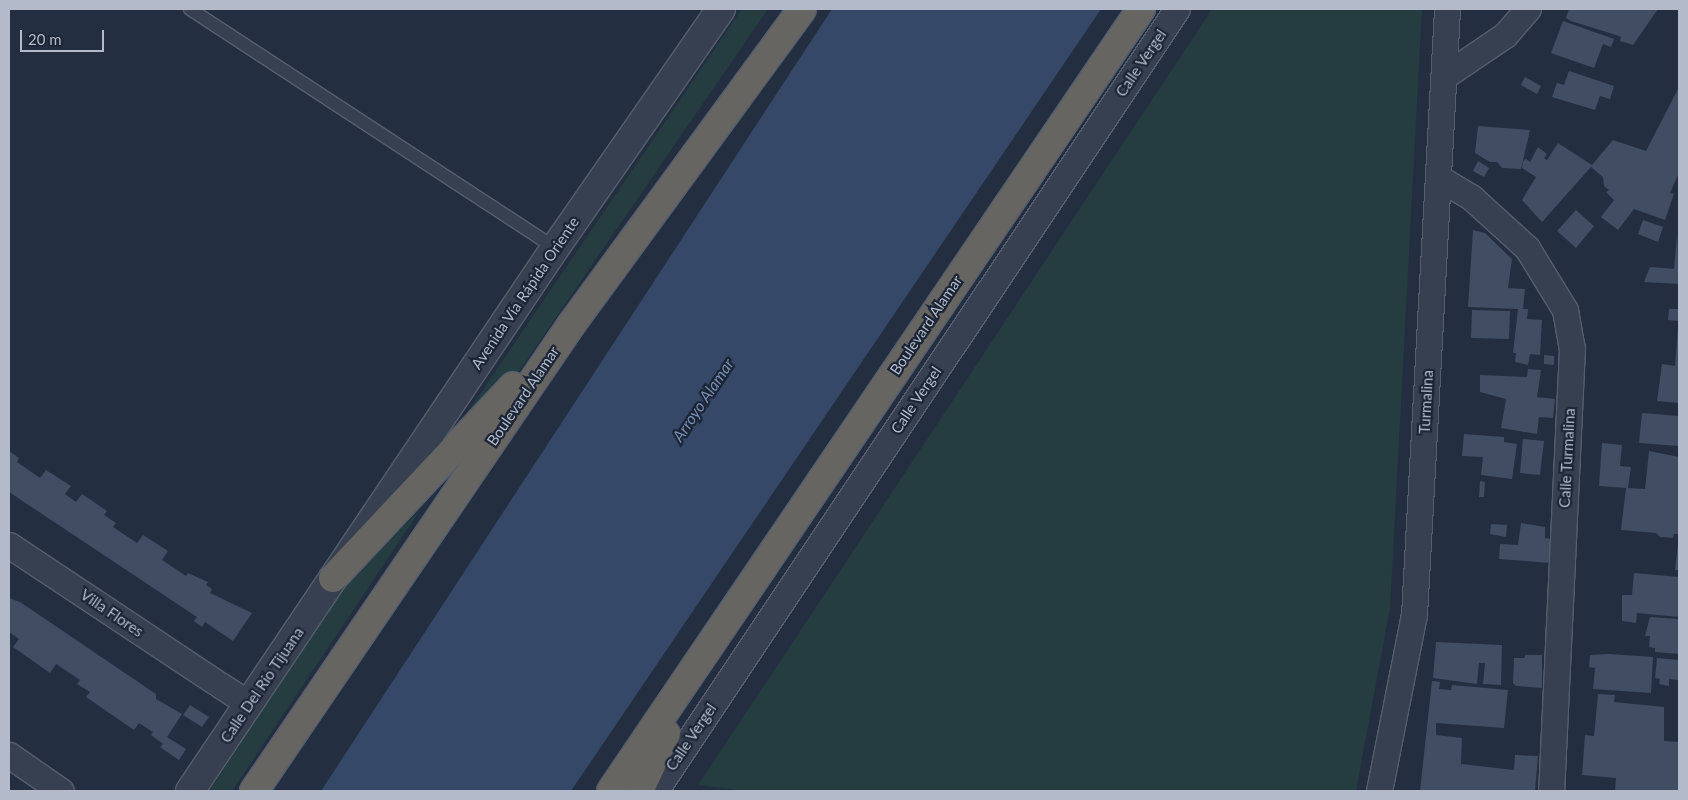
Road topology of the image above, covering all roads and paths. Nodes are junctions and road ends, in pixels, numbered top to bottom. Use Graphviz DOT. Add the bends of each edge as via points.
graph roads {
  1 [pos="190,9"];
  2 [pos="720,9"];
  3 [pos="802,9"];
  4 [pos="1141,9"];
  5 [pos="1177,9"];
  6 [pos="1447,9"];
  7 [pos="1528,9"];
  8 [pos="1443,77"];
  9 [pos="1439,178"];
  10 [pos="555,248"];
  11 [pos="571,325"];
  12 [pos="9,545"];
  13 [pos="333,578"];
  14 [pos="734,608"];
  15 [pos="249,704"];
  16 [pos="9,756"];
  17 [pos="61,791"];
  18 [pos="190,791"];
  19 [pos="254,791"];
  20 [pos="611,791"];
  21 [pos="639,791"];
  22 [pos="655,791"];
  23 [pos="1379,791"];
  24 [pos="1551,791"];
  1 -- 10 [label="lane"];
  2 -- 10 [label="street, Avenida Vía Rápida Oriente"];
  3 -- 11 [label="highway, Boulevard Alamar"];
  4 -- 14 [label="highway, Boulevard Alamar"];
  5 -- 22 [label="street, Calle Vergel"];
  6 -- 8 [label="street, Turmalina"];
  7 -- 8 [label="street" via="1505,35"];
  8 -- 9 [label="street, Turmalina"];
  9 -- 23 [label="street, Turmalina" via="1414,615"];
  9 -- 24 [label="street, Calle Turmalina" via="1471,198 1527,248 1565,310 1572,348"];
  10 -- 13 [label="street, Avenida Vía Rápida Oriente"];
  11 -- 13 [label="highway"];
  11 -- 19 [label="highway, Boulevard Alamar"];
  12 -- 15 [label="street, Villa Flores"];
  13 -- 15 [label="street, Calle Del Río Tijuana"];
  14 -- 20 [label="highway, Boulevard Alamar"];
  14 -- 21 [label="highway"];
  15 -- 18 [label="street, Calle Del Río Tijuana"];
  16 -- 17 [label="street"];
}
